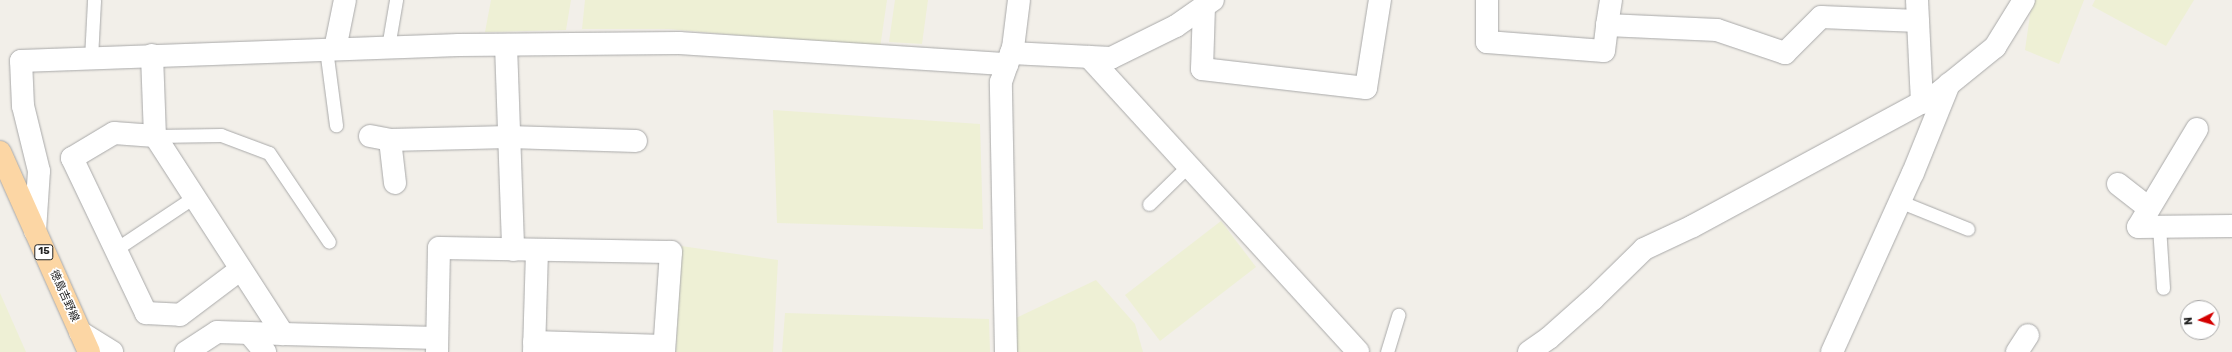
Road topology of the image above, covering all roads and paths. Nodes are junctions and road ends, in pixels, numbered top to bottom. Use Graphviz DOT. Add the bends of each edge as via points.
graph roads {
  1 [pos="94,0"];
  2 [pos="345,0"];
  3 [pos="396,0"];
  4 [pos="1018,0"];
  5 [pos="1380,0"];
  6 [pos="1488,0"];
  7 [pos="1611,0"];
  8 [pos="2024,0"];
  9 [pos="1209,3"];
  10 [pos="1917,10"];
  11 [pos="1607,25"];
  12 [pos="506,44"];
  13 [pos="388,47"];
  14 [pos="331,49"];
  15 [pos="152,55"];
  16 [pos="1089,57"];
  17 [pos="91,58"];
  18 [pos="1009,58"];
  19 [pos="1949,84"];
  20 [pos="1922,103"];
  21 [pos="336,125"];
  22 [pos="2197,129"];
  23 [pos="155,136"];
  24 [pos="509,137"];
  25 [pos="636,142"];
  26 [pos="0,152"];
  27 [pos="1189,166"];
  28 [pos="395,183"];
  29 [pos="2118,184"];
  30 [pos="194,196"];
  31 [pos="1900,202"];
  32 [pos="1149,204"];
  33 [pos="2154,217"];
  34 [pos="2232,226"];
  35 [pos="1968,229"];
  36 [pos="35,231"];
  37 [pos="329,242"];
  38 [pos="116,249"];
  39 [pos="513,250"];
  40 [pos="537,250"];
  41 [pos="241,269"];
  42 [pos="2162,288"];
  43 [pos="1398,315"];
  44 [pos="80,332"];
  45 [pos="249,333"];
  46 [pos="283,334"];
  47 [pos="437,345"];
  48 [pos="534,347"];
  49 [pos="664,349"];
  50 [pos="89,352"];
  51 [pos="112,352"];
  52 [pos="186,352"];
  53 [pos="265,352"];
  54 [pos="1006,352"];
  55 [pos="1358,352"];
  56 [pos="1387,352"];
  57 [pos="1529,352"];
  58 [pos="1832,352"];
  1 -- 17 [label="lane"];
  2 -- 14 [label="street"];
  3 -- 13 [label="lane"];
  4 -- 18 [label="street"];
  5 -- 9 [label="street" via="1366,88 1202,68"];
  6 -- 11 [label="street" via="1487,42 1604,51"];
  7 -- 11 [label="street"];
  8 -- 19 [label="street" via="1995,47"];
  9 -- 16 [label="street" via="1176,26 1110,58"];
  10 -- 11 [label="street" via="1821,17 1785,53 1717,30"];
  10 -- 20 [label="street"];
  12 -- 13 [label="street"];
  12 -- 18 [label="street" via="679,43"];
  12 -- 24 [label="street"];
  13 -- 14 [label="street"];
  14 -- 15 [label="street"];
  14 -- 21 [label="lane"];
  15 -- 17 [label="street"];
  15 -- 23 [label="street"];
  16 -- 18 [label="street"];
  16 -- 27 [label="street"];
  17 -- 36 [label="street" via="21,61 23,106 39,171"];
  18 -- 54 [label="street" via="1001,82"];
  19 -- 20 [label="street"];
  19 -- 31 [label="street"];
  20 -- 57 [label="street" via="1693,226 1644,249 1587,304"];
  22 -- 33 [label="street"];
  23 -- 30 [label="street"];
  23 -- 37 [label="lane" via="221,135 268,153"];
  23 -- 38 [label="street" via="114,133 72,158"];
  24 -- 25 [label="street"];
  24 -- 28 [label="street" via="380,138"];
  24 -- 39 [label="street"];
  26 -- 36 [label="main road, 徳島吉野線 / 15"];
  27 -- 32 [label="lane"];
  27 -- 55 [label="street"];
  29 -- 33 [label="street"];
  30 -- 38 [label="lane"];
  30 -- 41 [label="street"];
  31 -- 35 [label="lane"];
  31 -- 58 [label="street"];
  33 -- 34 [label="street"];
  33 -- 42 [label="lane"];
  36 -- 44 [label="main road, 徳島吉野線 / 15"];
  38 -- 41 [label="street" via="146,313 180,315"];
  39 -- 40 [label="street"];
  39 -- 47 [label="street" via="439,248"];
  40 -- 48 [label="street"];
  40 -- 49 [label="street" via="670,252"];
  41 -- 46 [label="street"];
  43 -- 56 [label="lane"];
  44 -- 50 [label="main road, 徳島吉野線 / 15"];
  44 -- 51 [label="street"];
  45 -- 46 [label="street"];
  45 -- 52 [label="street" via="217,332"];
  45 -- 53 [label="street"];
  46 -- 47 [label="street"];
  48 -- 49 [label="street"];
}
